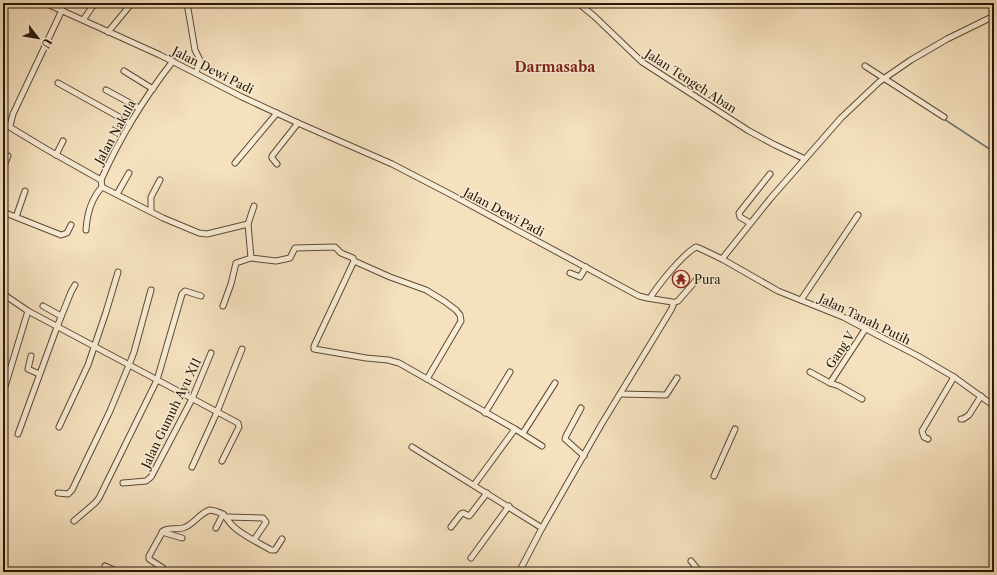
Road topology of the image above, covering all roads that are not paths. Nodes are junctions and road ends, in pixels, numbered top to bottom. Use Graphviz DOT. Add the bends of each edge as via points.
graph roads {
  1 [pos="45,3"];
  2 [pos="95,3"];
  3 [pos="132,3"];
  4 [pos="187,3"];
  5 [pos="578,3"];
  6 [pos="62,10"];
  7 [pos="994,16"];
  8 [pos="83,20"];
  9 [pos="108,32"];
  10 [pos="173,61"];
  11 [pos="865,66"];
  12 [pos="124,71"];
  13 [pos="196,73"];
  14 [pos="882,80"];
  15 [pos="58,83"];
  16 [pos="153,89"];
  17 [pos="106,90"];
  18 [pos="139,108"];
  19 [pos="277,113"];
  20 [pos="944,117"];
  21 [pos="3,123"];
  22 [pos="298,123"];
  23 [pos="130,124"];
  24 [pos="10,126"];
  25 [pos="63,141"];
  26 [pos="56,155"];
  27 [pos="8,156"];
  28 [pos="805,159"];
  29 [pos="235,163"];
  30 [pos="278,164"];
  31 [pos="3,168"];
  32 [pos="129,173"];
  33 [pos="770,174"];
  34 [pos="101,180"];
  35 [pos="160,180"];
  36 [pos="102,186"];
  37 [pos="25,191"];
  38 [pos="117,194"];
  39 [pos="254,206"];
  40 [pos="151,211"];
  41 [pos="3,212"];
  42 [pos="858,215"];
  43 [pos="16,217"];
  44 [pos="750,223"];
  45 [pos="71,225"];
  46 [pos="248,226"];
  47 [pos="86,230"];
  48 [pos="251,258"];
  49 [pos="722,259"];
  50 [pos="354,261"];
  51 [pos="586,267"];
  52 [pos="118,272"];
  53 [pos="570,273"];
  54 [pos="698,278"];
  55 [pos="75,285"];
  56 [pos="151,290"];
  57 [pos="3,294"];
  58 [pos="202,296"];
  59 [pos="650,298"];
  60 [pos="802,300"];
  61 [pos="673,303"];
  62 [pos="43,306"];
  63 [pos="223,306"];
  64 [pos="28,311"];
  65 [pos="61,316"];
  66 [pos="57,327"];
  67 [pos="866,328"];
  68 [pos="94,347"];
  69 [pos="242,349"];
  70 [pos="211,354"];
  71 [pos="31,356"];
  72 [pos="129,365"];
  73 [pos="510,372"];
  74 [pos="810,372"];
  75 [pos="39,374"];
  76 [pos="954,376"];
  77 [pos="677,378"];
  78 [pos="427,379"];
  79 [pos="157,380"];
  80 [pos="554,383"];
  81 [pos="830,383"];
  82 [pos="3,393"];
  83 [pos="620,393"];
  84 [pos="981,396"];
  85 [pos="192,399"];
  86 [pos="862,399"];
  87 [pos="994,406"];
  88 [pos="581,408"];
  89 [pos="217,412"];
  90 [pos="485,413"];
  91 [pos="961,419"];
  92 [pos="59,427"];
  93 [pos="515,429"];
  94 [pos="736,429"];
  95 [pos="523,433"];
  96 [pos="18,434"];
  97 [pos="928,440"];
  98 [pos="542,446"];
  99 [pos="412,447"];
  100 [pos="584,456"];
  101 [pos="222,461"];
  102 [pos="192,467"];
  103 [pos="714,476"];
  104 [pos="123,483"];
  105 [pos="474,485"];
  106 [pos="58,493"];
  107 [pos="487,493"];
  108 [pos="508,506"];
  109 [pos="225,515"];
  110 [pos="74,521"];
  111 [pos="451,527"];
  112 [pos="216,528"];
  113 [pos="542,528"];
  114 [pos="162,532"];
  115 [pos="182,538"];
  116 [pos="282,539"];
  117 [pos="254,540"];
  118 [pos="471,558"];
  119 [pos="691,561"];
  120 [pos="106,566"];
  121 [pos="118,572"];
  122 [pos="165,572"];
  123 [pos="519,572"];
  124 [pos="700,572"];
  1 -- 6 [label="street, Jalan Dewi Padi"];
  2 -- 8 [label="street"];
  3 -- 9 [label="street"];
  4 -- 13 [label="street" via="195,50 200,60"];
  5 -- 28 [label="street, Jalan Tengeh Aban" via="642,62 749,131"];
  6 -- 8 [label="street, Jalan Dewi Padi"];
  6 -- 24 [label="street" via="13,114"];
  7 -- 14 [label="street" via="947,39"];
  8 -- 9 [label="street, Jalan Dewi Padi"];
  9 -- 10 [label="street, Jalan Dewi Padi"];
  10 -- 13 [label="street, Jalan Dewi Padi"];
  10 -- 16 [label="street, Jalan Nakula"];
  11 -- 14 [label="street"];
  12 -- 16 [label="street"];
  13 -- 19 [label="street, Jalan Dewi Padi"];
  14 -- 20 [label="street"];
  14 -- 28 [label="street" via="841,118"];
  15 -- 23 [label="street"];
  16 -- 18 [label="street, Jalan Nakula"];
  17 -- 18 [label="street"];
  18 -- 23 [label="street, Jalan Nakula"];
  19 -- 22 [label="street, Jalan Dewi Padi"];
  19 -- 29 [label="street"];
  21 -- 24 [label="street, Jalan Nakula"];
  22 -- 30 [label="street" via="272,156"];
  22 -- 51 [label="street, Jalan Dewi Padi" via="392,164"];
  23 -- 34 [label="street, Jalan Nakula"];
  24 -- 26 [label="street, Jalan Nakula"];
  25 -- 26 [label="street"];
  26 -- 34 [label="street, Jalan Nakula"];
  27 -- 31 [label="street"];
  28 -- 44 [label="street"];
  32 -- 38 [label="street"];
  33 -- 44 [label="street" via="739,213 740,217"];
  34 -- 36 [label="street"];
  35 -- 40 [label="street" via="152,197"];
  36 -- 38 [label="street"];
  36 -- 47 [label="street" via="89,207"];
  37 -- 43 [label="street"];
  38 -- 40 [label="street"];
  39 -- 46 [label="street"];
  40 -- 46 [label="street" via="203,234"];
  41 -- 43 [label="street"];
  42 -- 60 [label="street"];
  43 -- 45 [label="street" via="61,235 67,233"];
  44 -- 49 [label="street"];
  46 -- 48 [label="street"];
  48 -- 50 [label="street" via="280,261 290,258 295,248 334,247"];
  48 -- 63 [label="street" via="236,263"];
  49 -- 59 [label="street, Jalan Tanah Putih" via="696,247 673,269"];
  49 -- 60 [label="street, Jalan Tanah Putih" via="778,291"];
  50 -- 78 [label="street" via="426,290 460,314 461,321"];
  50 -- 78 [label="street" via="314,348 399,363"];
  51 -- 53 [label="street" via="580,277"];
  51 -- 59 [label="street, Jalan Dewi Padi" via="637,295"];
  52 -- 68 [label="street"];
  54 -- 61 [label="street" via="678,301"];
  55 -- 65 [label="street"];
  56 -- 72 [label="street"];
  57 -- 64 [label="street"];
  58 -- 79 [label="street" via="185,291 182,294"];
  59 -- 61 [label="street, Jalan Dewi Padi"];
  60 -- 67 [label="street, Jalan Tanah Putih"];
  61 -- 83 [label="street"];
  62 -- 65 [label="street"];
  64 -- 66 [label="street"];
  64 -- 82 [label="street"];
  65 -- 66 [label="street"];
  66 -- 68 [label="street"];
  66 -- 75 [label="street"];
  67 -- 76 [label="street, Jalan Tanah Putih"];
  67 -- 81 [label="street, Gang V"];
  68 -- 72 [label="street"];
  68 -- 92 [label="street"];
  69 -- 89 [label="street"];
  70 -- 85 [label="street, Jalan Gumuh Ayu XII"];
  71 -- 75 [label="street" via="28,369"];
  72 -- 79 [label="street"];
  72 -- 106 [label="street" via="72,490 68,494"];
  73 -- 90 [label="street"];
  74 -- 81 [label="street, Gang V"];
  75 -- 96 [label="street"];
  76 -- 84 [label="street, Jalan Tanah Putih"];
  76 -- 97 [label="street" via="922,431"];
  77 -- 83 [label="street" via="666,395"];
  78 -- 90 [label="street"];
  79 -- 85 [label="street"];
  79 -- 110 [label="street" via="99,498"];
  80 -- 95 [label="street"];
  81 -- 86 [label="street"];
  83 -- 100 [label="street"];
  84 -- 87 [label="street, Jalan Tanah Putih"];
  84 -- 91 [label="street" via="969,415"];
  85 -- 89 [label="street"];
  85 -- 104 [label="street, Jalan Gumuh Ayu XII" via="151,477"];
  88 -- 100 [label="street" via="565,439"];
  89 -- 101 [label="street" via="239,424"];
  89 -- 102 [label="street"];
  90 -- 93 [label="street"];
  93 -- 95 [label="street"];
  93 -- 105 [label="street"];
  94 -- 103 [label="street"];
  95 -- 98 [label="street"];
  99 -- 105 [label="street"];
  100 -- 113 [label="street"];
  105 -- 107 [label="street"];
  107 -- 108 [label="street"];
  107 -- 111 [label="street" via="469,516 461,514"];
  108 -- 113 [label="street"];
  108 -- 118 [label="street"];
  109 -- 112 [label="street"];
  109 -- 114 [label="street" via="216,511 206,511 186,527 166,529"];
  109 -- 117 [label="street" via="234,527"];
  109 -- 117 [label="street" via="263,518 266,522"];
  113 -- 123 [label="street"];
  114 -- 115 [label="street"];
  114 -- 122 [label="street" via="149,559"];
  116 -- 117 [label="street" via="273,551"];
  119 -- 124 [label="street"];
  120 -- 121 [label="street"];
}
